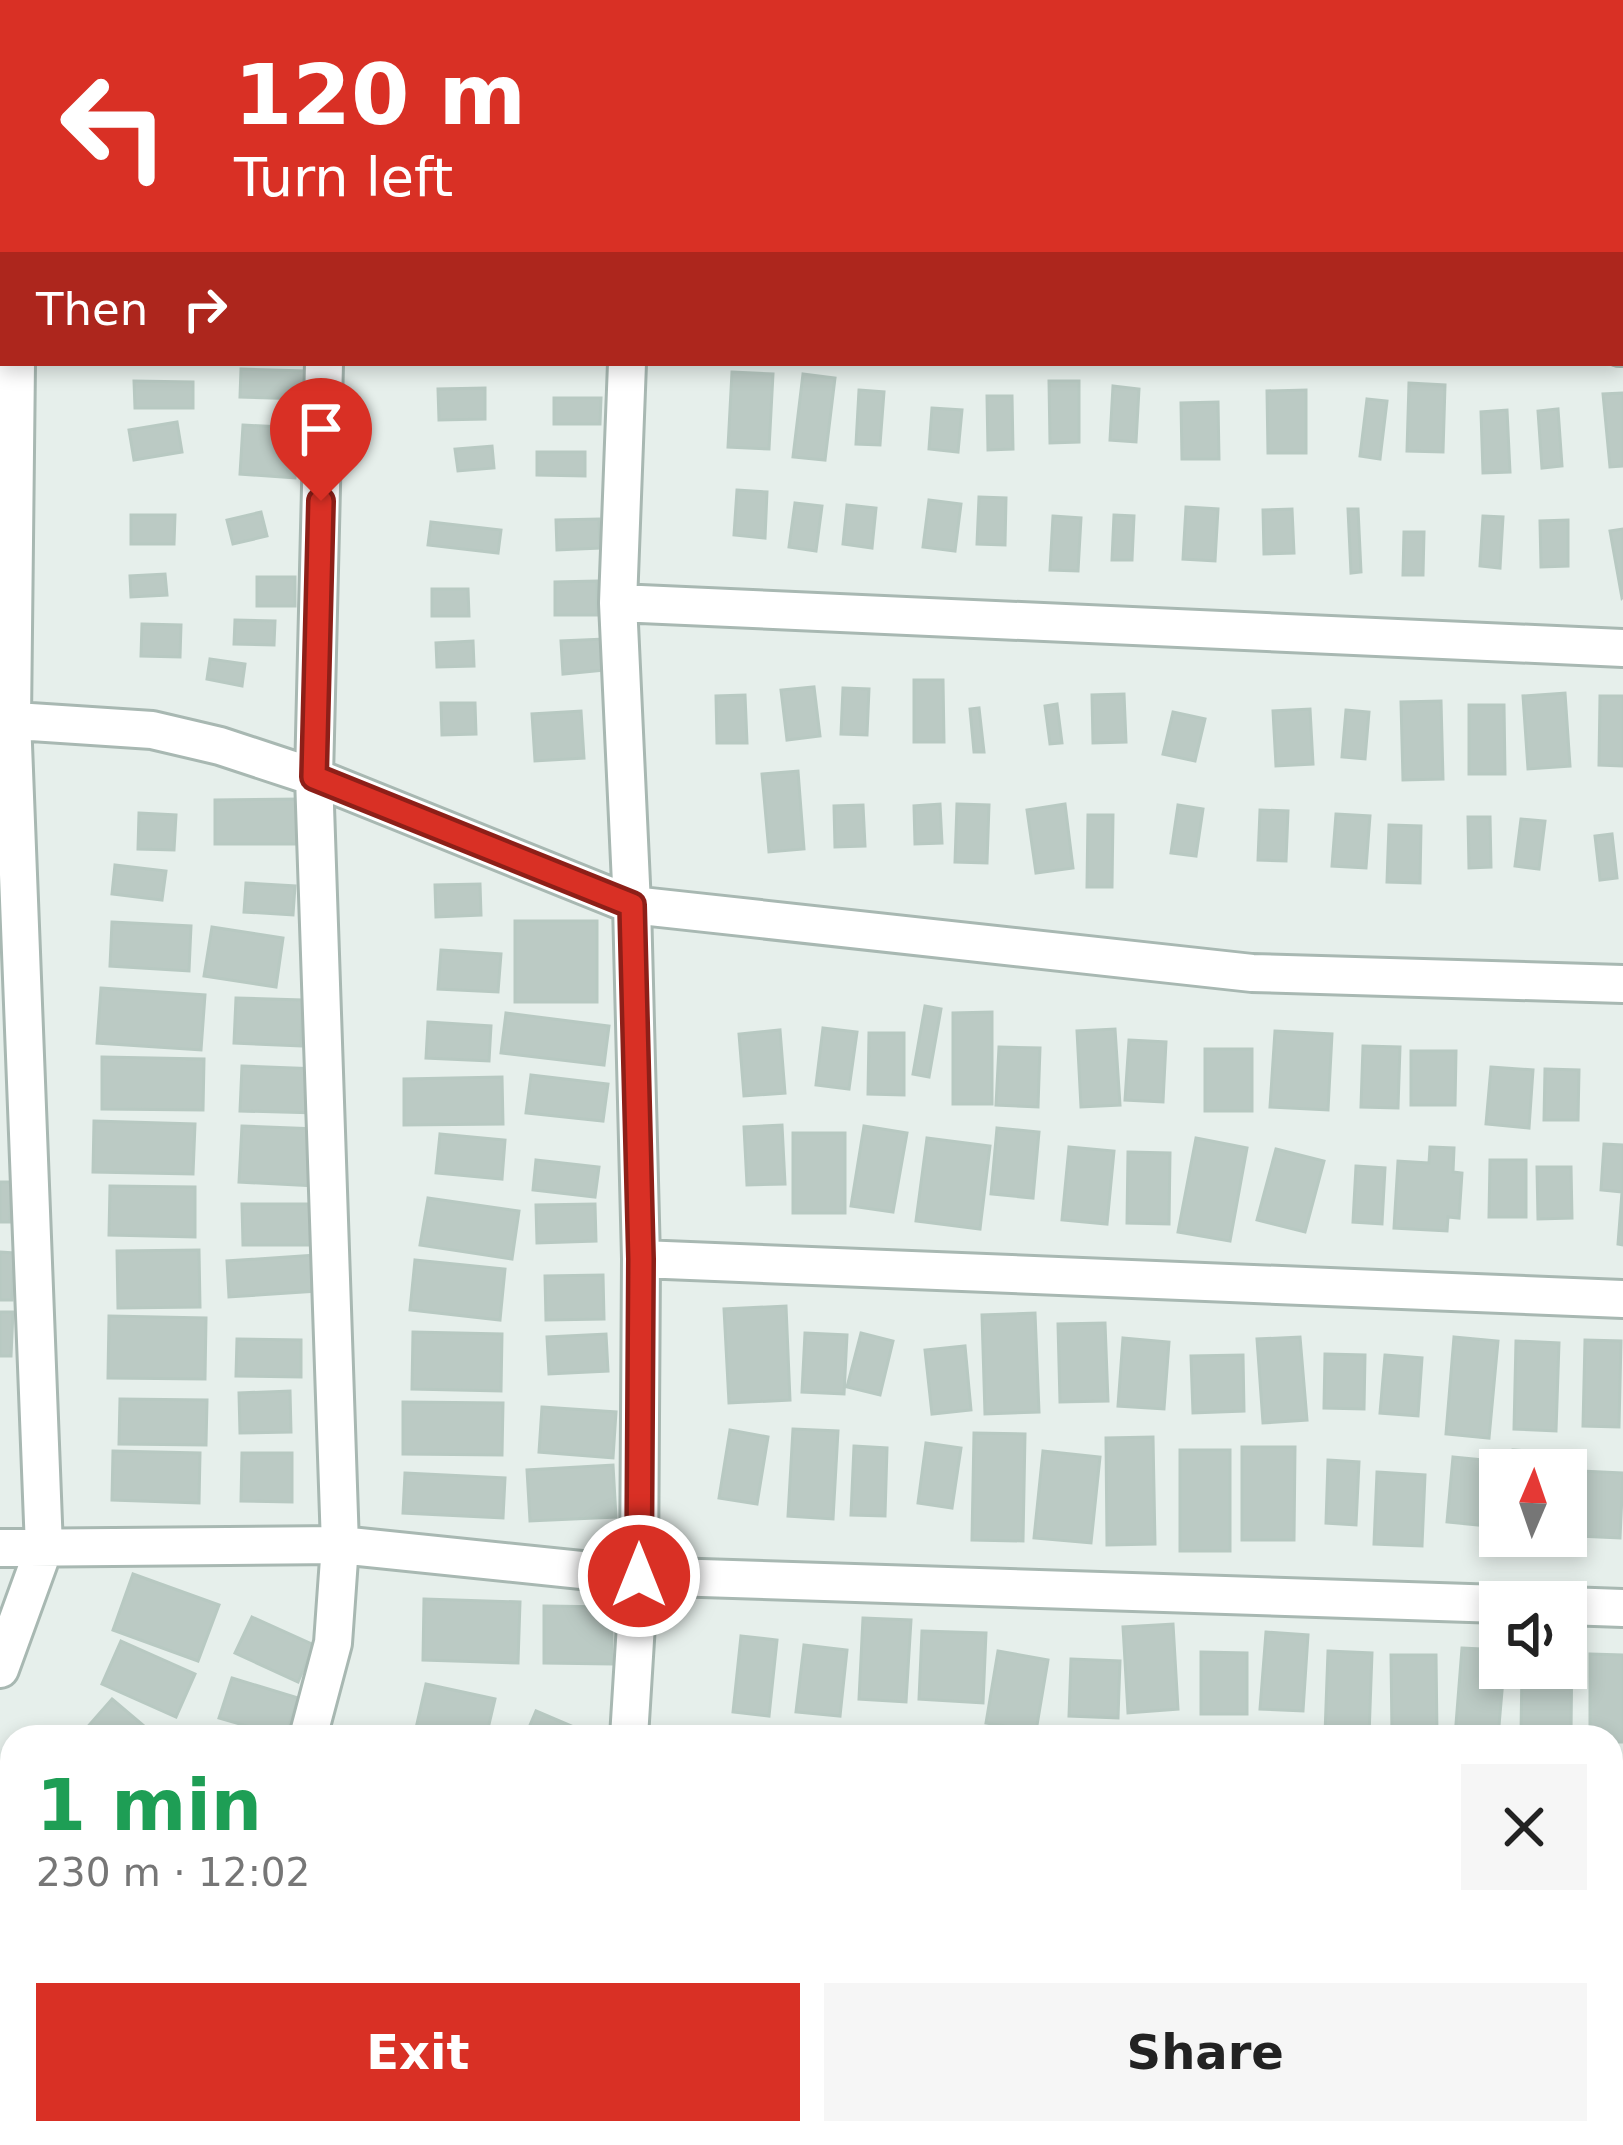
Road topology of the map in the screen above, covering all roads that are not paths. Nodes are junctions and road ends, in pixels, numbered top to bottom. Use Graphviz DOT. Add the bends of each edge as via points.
graph roads {
  1 [pos="16,366"];
  2 [pos="324,366"];
  3 [pos="627,366"];
  4 [pos="618,603"];
  5 [pos="1623,648"];
  6 [pos="6,719"];
  7 [pos="314,777"];
  8 [pos="632,905"];
  9 [pos="1623,984"];
  10 [pos="641,1259"];
  11 [pos="1623,1299"];
  12 [pos="340,1544"];
  13 [pos="0,1548"];
  14 [pos="44,1548"];
  15 [pos="639,1576"];
  16 [pos="1479,1603"];
  17 [pos="1587,1607"];
  18 [pos="1623,1608"];
  19 [pos="0,1669"];
  20 [pos="311,1725"];
  21 [pos="630,1725"];
  1 -- 6 [label="street"];
  2 -- 7 [label="street"];
  3 -- 4 [label="street"];
  4 -- 5 [label="street"];
  4 -- 8 [label="street"];
  6 -- 7 [label="street" via="152,730"];
  6 -- 14 [label="street"];
  7 -- 8 [label="street"];
  7 -- 12 [label="street"];
  8 -- 9 [label="street" via="1252,973"];
  8 -- 10 [label="street"];
  10 -- 11 [label="street"];
  10 -- 15 [label="street"];
  12 -- 14 [label="street"];
  12 -- 15 [label="street"];
  12 -- 20 [label="street" via="333,1643"];
  13 -- 14 [label="street"];
  14 -- 19 [label="street"];
  15 -- 16 [label="street"];
  15 -- 21 [label="street"];
  17 -- 18 [label="street"];
}
